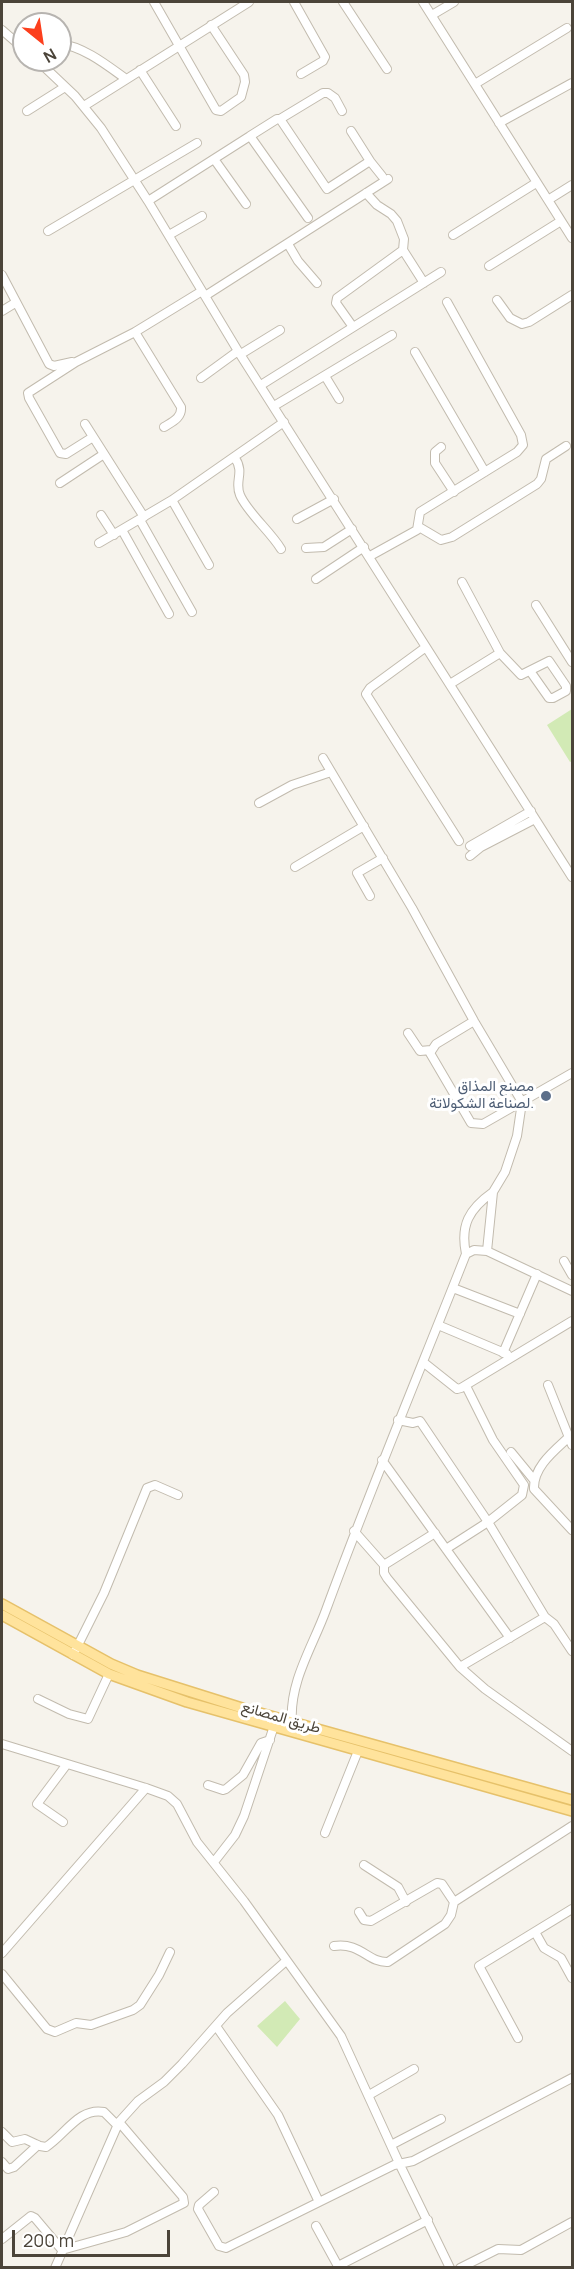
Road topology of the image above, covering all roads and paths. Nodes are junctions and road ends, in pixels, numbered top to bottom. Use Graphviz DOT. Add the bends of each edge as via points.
graph roads {
  1 [pos="153,2"];
  2 [pos="249,2"];
  3 [pos="294,2"];
  4 [pos="343,2"];
  5 [pos="423,2"];
  6 [pos="454,2"];
  7 [pos="432,15"];
  8 [pos="211,26"];
  9 [pos="567,27"];
  10 [pos="179,45"];
  11 [pos="72,47"];
  12 [pos="387,69"];
  13 [pos="140,70"];
  14 [pos="49,72"];
  15 [pos="301,74"];
  16 [pos="126,79"];
  17 [pos="573,83"];
  18 [pos="475,84"];
  19 [pos="65,87"];
  20 [pos="84,106"];
  21 [pos="27,111"];
  22 [pos="342,111"];
  23 [pos="280,120"];
  24 [pos="499,123"];
  25 [pos="176,126"];
  26 [pos="351,131"];
  27 [pos="250,136"];
  28 [pos="197,143"];
  29 [pos="214,159"];
  30 [pos="370,161"];
  31 [pos="135,181"];
  32 [pos="537,183"];
  33 [pos="573,185"];
  34 [pos="366,193"];
  35 [pos="548,200"];
  36 [pos="148,201"];
  37 [pos="246,204"];
  38 [pos="202,216"];
  39 [pos="308,218"];
  40 [pos="561,221"];
  41 [pos="48,231"];
  42 [pos="169,235"];
  43 [pos="453,235"];
  44 [pos="573,238"];
  45 [pos="288,244"];
  46 [pos="403,250"];
  47 [pos="489,266"];
  48 [pos="441,272"];
  49 [pos="2,275"];
  50 [pos="317,283"];
  51 [pos="424,283"];
  52 [pos="204,294"];
  53 [pos="573,295"];
  54 [pos="497,300"];
  55 [pos="15,303"];
  56 [pos="447,303"];
  57 [pos="2,311"];
  58 [pos="353,327"];
  59 [pos="280,330"];
  60 [pos="135,332"];
  61 [pos="392,335"];
  62 [pos="239,352"];
  63 [pos="415,352"];
  64 [pos="76,362"];
  65 [pos="325,376"];
  66 [pos="201,378"];
  67 [pos="261,385"];
  68 [pos="339,399"];
  69 [pos="274,406"];
  70 [pos="285,422"];
  71 [pos="85,424"];
  72 [pos="164,427"];
  73 [pos="93,437"];
  74 [pos="566,446"];
  75 [pos="441,447"];
  76 [pos="104,454"];
  77 [pos="235,459"];
  78 [pos="485,472"];
  79 [pos="60,483"];
  80 [pos="454,492"];
  81 [pos="334,499"];
  82 [pos="172,500"];
  83 [pos="101,515"];
  84 [pos="142,518"];
  85 [pos="297,519"];
  86 [pos="419,527"];
  87 [pos="122,530"];
  88 [pos="352,530"];
  89 [pos="114,535"];
  90 [pos="99,543"];
  91 [pos="306,548"];
  92 [pos="364,548"];
  93 [pos="282,549"];
  94 [pos="370,556"];
  95 [pos="209,565"];
  96 [pos="316,579"];
  97 [pos="462,582"];
  98 [pos="536,605"];
  99 [pos="192,612"];
  100 [pos="169,614"];
  101 [pos="426,647"];
  102 [pos="500,653"];
  103 [pos="573,662"];
  104 [pos="530,671"];
  105 [pos="450,684"];
  106 [pos="323,758"];
  107 [pos="332,772"];
  108 [pos="259,803"];
  109 [pos="531,811"];
  110 [pos="536,819"];
  111 [pos="364,826"];
  112 [pos="459,841"];
  113 [pos="470,846"];
  114 [pos="470,856"];
  115 [pos="383,858"];
  116 [pos="295,867"];
  117 [pos="573,877"];
  118 [pos="370,896"];
  119 [pos="474,1021"];
  120 [pos="408,1033"];
  121 [pos="430,1050"];
  122 [pos="573,1073"];
  123 [pos="522,1102"];
  124 [pos="493,1192"];
  125 [pos="487,1251"];
  126 [pos="466,1254"];
  127 [pos="564,1261"];
  128 [pos="537,1274"];
  129 [pos="573,1275"];
  130 [pos="453,1288"];
  131 [pos="573,1291"];
  132 [pos="520,1314"];
  133 [pos="573,1321"];
  134 [pos="438,1325"];
  135 [pos="503,1353"];
  136 [pos="514,1357"];
  137 [pos="423,1362"];
  138 [pos="548,1385"];
  139 [pos="466,1386"];
  140 [pos="398,1420"];
  141 [pos="571,1441"];
  142 [pos="511,1452"];
  143 [pos="382,1460"];
  144 [pos="534,1480"];
  145 [pos="178,1495"];
  146 [pos="488,1522"];
  147 [pos="573,1530"];
  148 [pos="354,1531"];
  149 [pos="435,1533"];
  150 [pos="446,1549"];
  151 [pos="384,1565"];
  152 [pos="2,1604"];
  153 [pos="2,1615"];
  154 [pos="545,1617"];
  155 [pos="510,1638"];
  156 [pos="572,1648"];
  157 [pos="75,1651"];
  158 [pos="460,1667"];
  159 [pos="110,1674"];
  160 [pos="38,1699"];
  161 [pos="292,1722"];
  162 [pos="274,1726"];
  163 [pos="270,1740"];
  164 [pos="2,1744"];
  165 [pos="573,1750"];
  166 [pos="358,1751"];
  167 [pos="67,1764"];
  168 [pos="208,1785"];
  169 [pos="146,1788"];
  170 [pos="573,1800"];
  171 [pos="573,1811"];
  172 [pos="63,1822"];
  173 [pos="573,1826"];
  174 [pos="325,1833"];
  175 [pos="214,1862"];
  176 [pos="364,1864"];
  177 [pos="406,1902"];
  178 [pos="454,1902"];
  179 [pos="573,1909"];
  180 [pos="359,1912"];
  181 [pos="535,1932"];
  182 [pos="334,1946"];
  183 [pos="170,1952"];
  184 [pos="2,1953"];
  185 [pos="286,1961"];
  186 [pos="2,1974"];
  187 [pos="573,1978"];
  188 [pos="216,2026"];
  189 [pos="518,2038"];
  190 [pos="414,2069"];
  191 [pos="573,2078"];
  192 [pos="369,2095"];
  193 [pos="441,2119"];
  194 [pos="118,2124"];
  195 [pos="2,2132"];
  196 [pos="38,2145"];
  197 [pos="391,2145"];
  198 [pos="2,2162"];
  199 [pos="399,2163"];
  200 [pos="214,2192"];
  201 [pos="319,2202"];
  202 [pos="428,2220"];
  203 [pos="573,2222"];
  204 [pos="316,2226"];
  205 [pos="2,2239"];
  206 [pos="62,2250"];
  207 [pos="339,2267"];
  208 [pos="55,2268"];
  209 [pos="450,2268"];
  210 [pos="460,2268"];
  1 -- 10 [label="street"];
  2 -- 8 [label="street"];
  3 -- 15 [label="street" via="325,57"];
  4 -- 12 [label="street"];
  5 -- 7 [label="street"];
  6 -- 7 [label="street"];
  7 -- 18 [label="street"];
  8 -- 10 [label="street"];
  8 -- 10 [label="street" via="245,81 241,97 221,111 216,110"];
  9 -- 18 [label="street"];
  10 -- 13 [label="street"];
  11 -- 16 [label="street"];
  13 -- 16 [label="street"];
  13 -- 25 [label="street"];
  14 -- 19 [label="street"];
  16 -- 20 [label="street"];
  17 -- 24 [label="street"];
  18 -- 24 [label="street"];
  19 -- 20 [label="street"];
  19 -- 21 [label="street"];
  20 -- 31 [label="street"];
  22 -- 23 [label="street" via="335,98 323,93"];
  23 -- 27 [label="street"];
  23 -- 30 [label="street" via="327,189"];
  24 -- 32 [label="street"];
  26 -- 30 [label="street"];
  27 -- 29 [label="street"];
  27 -- 39 [label="street"];
  28 -- 31 [label="street"];
  29 -- 36 [label="street"];
  29 -- 37 [label="street"];
  30 -- 34 [label="street" via="385,178"];
  31 -- 36 [label="street"];
  31 -- 41 [label="street"];
  32 -- 35 [label="street"];
  32 -- 43 [label="street"];
  33 -- 35 [label="street"];
  34 -- 45 [label="street"];
  34 -- 46 [label="street" via="397,221 404,238"];
  35 -- 40 [label="street"];
  36 -- 42 [label="street"];
  38 -- 42 [label="street"];
  40 -- 44 [label="street"];
  40 -- 47 [label="street"];
  42 -- 52 [label="street"];
  45 -- 50 [label="street"];
  45 -- 52 [label="street"];
  46 -- 51 [label="street"];
  46 -- 58 [label="street" via="337,298 336,303"];
  48 -- 51 [label="street"];
  49 -- 55 [label="street"];
  51 -- 58 [label="street"];
  52 -- 60 [label="street"];
  52 -- 62 [label="street"];
  53 -- 54 [label="street" via="522,324 510,318"];
  55 -- 57 [label="street"];
  55 -- 64 [label="street" via="49,364"];
  56 -- 78 [label="street" via="523,444"];
  58 -- 67 [label="street"];
  59 -- 62 [label="street"];
  60 -- 64 [label="street"];
  60 -- 72 [label="street" via="181,407 178,418"];
  61 -- 65 [label="street"];
  62 -- 66 [label="street"];
  62 -- 67 [label="street"];
  63 -- 78 [label="street"];
  64 -- 73 [label="street" via="27,395 60,453 67,453"];
  65 -- 68 [label="street"];
  65 -- 69 [label="street"];
  67 -- 69 [label="street"];
  69 -- 70 [label="street"];
  70 -- 77 [label="street"];
  70 -- 81 [label="street"];
  71 -- 73 [label="street"];
  73 -- 76 [label="street"];
  74 -- 86 [label="street" via="546,459 537,484 452,537 441,540"];
  75 -- 80 [label="street" via="434,460"];
  76 -- 79 [label="street"];
  76 -- 84 [label="street"];
  77 -- 82 [label="street"];
  77 -- 93 [label="street" via="241,469 241,498"];
  78 -- 80 [label="street"];
  80 -- 86 [label="street" via="420,512"];
  81 -- 85 [label="street"];
  81 -- 88 [label="street"];
  82 -- 84 [label="street"];
  82 -- 95 [label="street"];
  83 -- 89 [label="street"];
  84 -- 87 [label="street"];
  84 -- 99 [label="street"];
  86 -- 94 [label="street"];
  87 -- 89 [label="street"];
  87 -- 100 [label="street"];
  88 -- 91 [label="street" via="324,547"];
  88 -- 92 [label="street"];
  89 -- 90 [label="street"];
  92 -- 94 [label="street"];
  92 -- 96 [label="street"];
  94 -- 101 [label="street"];
  97 -- 102 [label="street"];
  98 -- 103 [label="street"];
  101 -- 105 [label="street"];
  101 -- 112 [label="street" via="366,694"];
  102 -- 104 [label="street" via="518,675"];
  102 -- 105 [label="street"];
  104 -- 104 [label="street" via="549,661 566,691 549,698"];
  105 -- 109 [label="street"];
  106 -- 107 [label="street"];
  107 -- 108 [label="street" via="292,785"];
  107 -- 111 [label="street"];
  109 -- 110 [label="street"];
  109 -- 113 [label="street"];
  110 -- 114 [label="street"];
  110 -- 117 [label="street"];
  111 -- 115 [label="street"];
  111 -- 116 [label="street"];
  115 -- 118 [label="street" via="357,873"];
  115 -- 119 [label="street"];
  119 -- 121 [label="street"];
  119 -- 123 [label="street"];
  120 -- 121 [label="street" via="420,1051"];
  121 -- 123 [label="street" via="471,1123 483,1124"];
  122 -- 123 [label="street"];
  123 -- 124 [label="street" via="517,1136 505,1172"];
  124 -- 125 [label="street"];
  124 -- 126 [label="street" via="477,1203 465,1227"];
  125 -- 126 [label="street"];
  125 -- 128 [label="street"];
  126 -- 130 [label="street"];
  127 -- 129 [label="street"];
  128 -- 131 [label="street"];
  128 -- 132 [label="street"];
  130 -- 132 [label="street"];
  130 -- 134 [label="street"];
  132 -- 135 [label="street"];
  133 -- 136 [label="street"];
  134 -- 135 [label="street"];
  134 -- 137 [label="street"];
  135 -- 136 [label="street"];
  136 -- 139 [label="street"];
  137 -- 139 [label="street" via="457,1389"];
  137 -- 140 [label="street"];
  138 -- 141 [label="street"];
  139 -- 146 [label="street" via="493,1440 524,1485 522,1495"];
  140 -- 143 [label="street"];
  140 -- 146 [label="street" via="420,1420"];
  141 -- 144 [label="street" via="547,1458"];
  142 -- 144 [label="street"];
  143 -- 148 [label="street"];
  143 -- 149 [label="street"];
  144 -- 147 [label="street" via="535,1491"];
  145 -- 157 [label="street" via="155,1485 147,1488 104,1593"];
  146 -- 150 [label="street"];
  146 -- 154 [label="street"];
  148 -- 151 [label="street"];
  148 -- 161 [label="street" via="295,1689"];
  149 -- 150 [label="street"];
  149 -- 151 [label="street"];
  150 -- 155 [label="street"];
  151 -- 158 [label="street" via="387,1578"];
  152 -- 157 [label="main road, طريق المصانع"];
  153 -- 157 [label="main road, طريق المصانع"];
  154 -- 155 [label="street"];
  154 -- 156 [label="street"];
  155 -- 158 [label="street"];
  157 -- 159 [label="main road, طريق المصانع"];
  157 -- 161 [label="main road, طريق المصانع" via="137,1675"];
  158 -- 165 [label="street"];
  159 -- 160 [label="street" via="88,1719"];
  159 -- 162 [label="main road, طريق المصانع" via="187,1702"];
  161 -- 170 [label="main road, طريق المصانع"];
  162 -- 163 [label="street"];
  162 -- 166 [label="main road, طريق المصانع"];
  163 -- 168 [label="street" via="261,1743 243,1775 226,1789"];
  163 -- 175 [label="street" via="244,1816"];
  164 -- 167 [label="street"];
  166 -- 171 [label="main road, طريق المصانع"];
  166 -- 174 [label="street"];
  167 -- 169 [label="street"];
  167 -- 172 [label="street" via="37,1804"];
  169 -- 175 [label="street" via="177,1804 193,1835"];
  169 -- 184 [label="street"];
  173 -- 178 [label="street"];
  175 -- 185 [label="street"];
  176 -- 177 [label="street" via="398,1887"];
  177 -- 178 [label="street" via="440,1883"];
  177 -- 180 [label="street" via="368,1921"];
  178 -- 182 [label="street" via="445,1924 388,1962 378,1961 352,1946"];
  179 -- 181 [label="street"];
  181 -- 187 [label="street" via="544,1948 561,1958"];
  181 -- 189 [label="street" via="479,1966"];
  183 -- 186 [label="street" via="159,1976 134,2010 92,2025 76,2023 55,2032 47,2029"];
  185 -- 188 [label="street"];
  185 -- 192 [label="street" via="341,2036"];
  188 -- 194 [label="street"];
  188 -- 201 [label="street" via="278,2115"];
  190 -- 192 [label="street"];
  191 -- 199 [label="street" via="413,2161"];
  192 -- 197 [label="street"];
  193 -- 197 [label="street"];
  194 -- 196 [label="street" via="104,2112 89,2112 50,2145"];
  194 -- 206 [label="street"];
  194 -- 206 [label="street" via="183,2197 184,2203 126,2232"];
  195 -- 196 [label="street" via="12,2142 25,2139"];
  196 -- 198 [label="street" via="11,2169"];
  197 -- 199 [label="street"];
  199 -- 201 [label="street"];
  199 -- 202 [label="street"];
  200 -- 201 [label="street" via="198,2209 222,2247"];
  202 -- 207 [label="street"];
  202 -- 209 [label="street"];
  203 -- 210 [label="street" via="521,2250 498,2249"];
  204 -- 207 [label="street"];
  205 -- 206 [label="street" via="31,2216"];
  206 -- 208 [label="street"];
}
